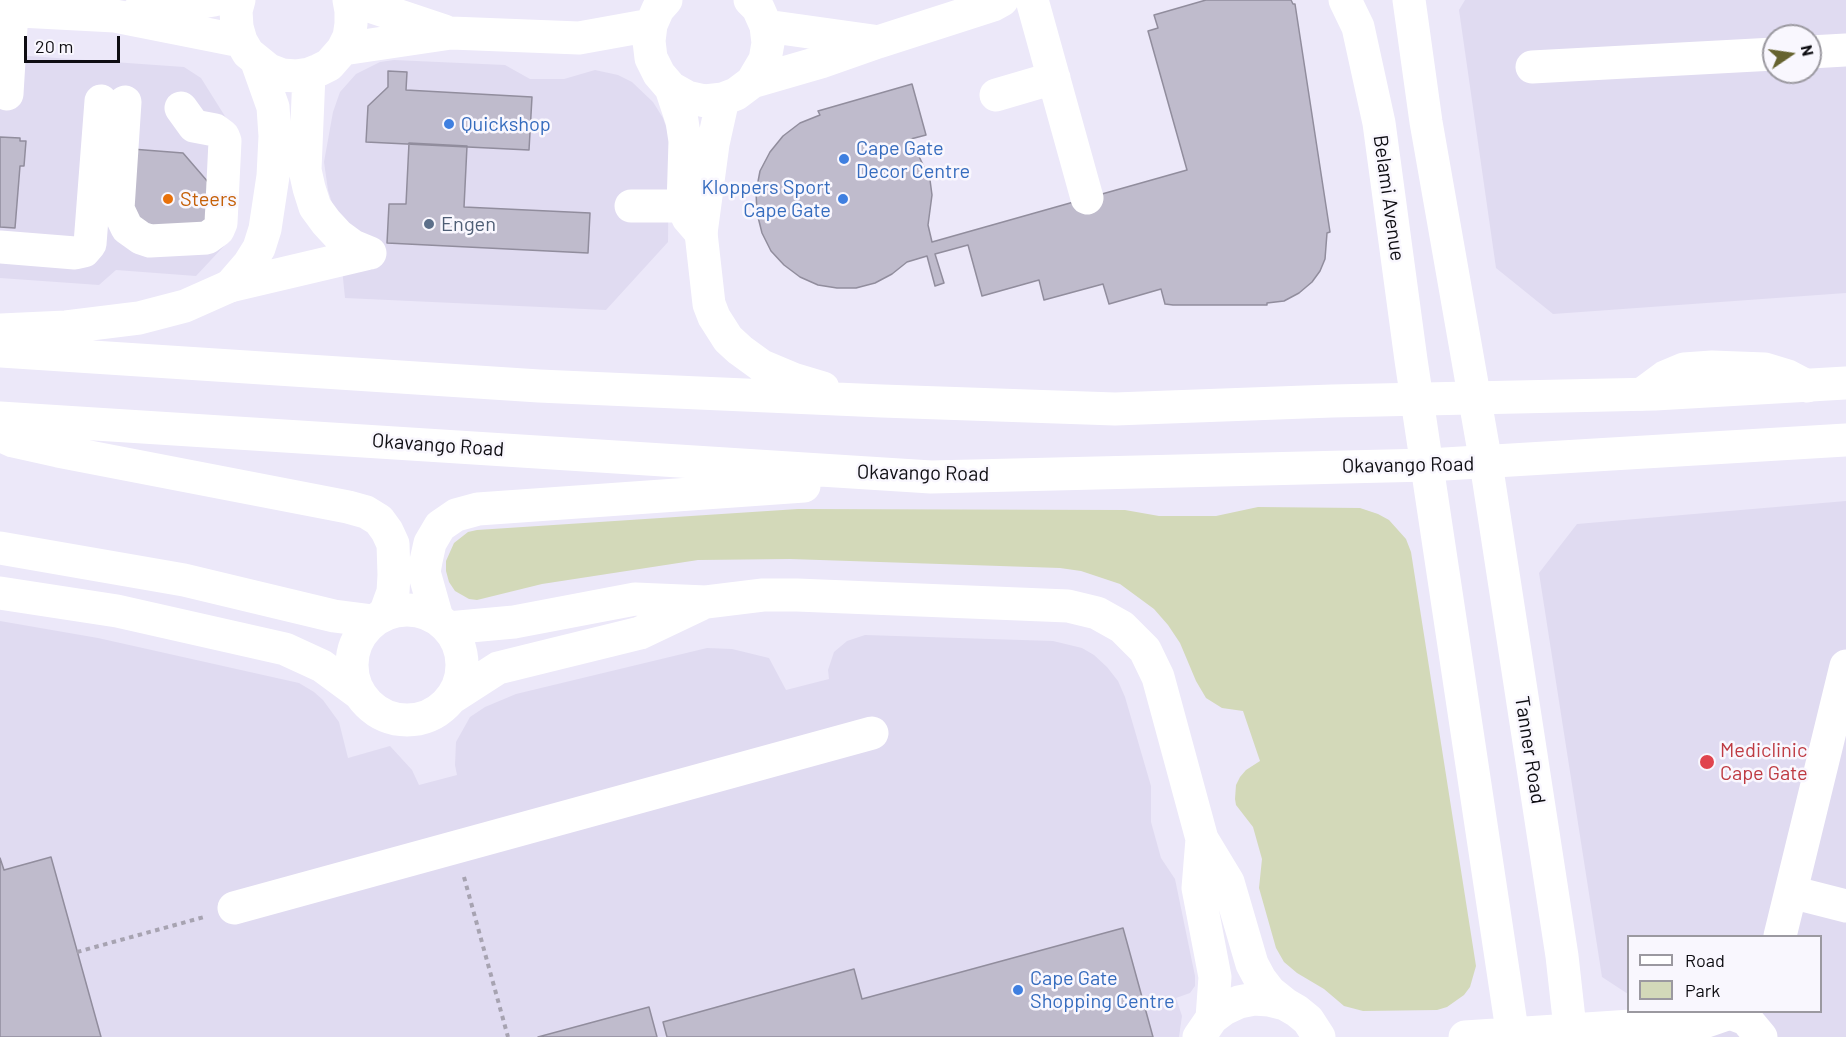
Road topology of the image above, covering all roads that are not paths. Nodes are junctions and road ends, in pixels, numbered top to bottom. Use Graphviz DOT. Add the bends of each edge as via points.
graph roads {
  1 [pos="214,0"];
  2 [pos="239,0"];
  3 [pos="351,0"];
  4 [pos="1346,0"];
  5 [pos="1409,0"];
  6 [pos="1430,0"];
  7 [pos="1020,1"];
  8 [pos="6,11"];
  9 [pos="659,13"];
  10 [pos="758,13"];
  11 [pos="115,16"];
  12 [pos="451,33"];
  13 [pos="579,38"];
  14 [pos="878,42"];
  15 [pos="343,49"];
  16 [pos="1846,50"];
  17 [pos="1822,51"];
  18 [pos="249,52"];
  19 [pos="1762,55"];
  20 [pos="651,58"];
  21 [pos="1532,67"];
  22 [pos="309,74"];
  23 [pos="1054,78"];
  24 [pos="752,82"];
  25 [pos="671,88"];
  26 [pos="7,94"];
  27 [pos="996,95"];
  28 [pos="723,99"];
  29 [pos="181,108"];
  30 [pos="1426,122"];
  31 [pos="1087,198"];
  32 [pos="631,206"];
  33 [pos="683,206"];
  34 [pos="701,233"];
  35 [pos="0,248"];
  36 [pos="230,286"];
  37 [pos="0,330"];
  38 [pos="0,351"];
  39 [pos="1846,382"];
  40 [pos="1475,398"];
  41 [pos="1417,400"];
  42 [pos="882,401"];
  43 [pos="0,418"];
  44 [pos="0,435"];
  45 [pos="1846,440"];
  46 [pos="1486,463"];
  47 [pos="1428,465"];
  48 [pos="931,477"];
  49 [pos="0,548"];
  50 [pos="0,593"];
  51 [pos="706,602"];
  52 [pos="379,617"];
  53 [pos="443,623"];
  54 [pos="1846,666"];
  55 [pos="360,694"];
  56 [pos="453,697"];
  57 [pos="1838,731"];
  58 [pos="872,733"];
  59 [pos="1202,839"];
  60 [pos="1791,892"];
  61 [pos="1846,906"];
  62 [pos="234,909"];
  63 [pos="1780,935"];
  64 [pos="1284,1004"];
  65 [pos="1750,1024"];
  66 [pos="1205,1027"];
  67 [pos="1571,1034"];
  68 [pos="1324,1035"];
  69 [pos="1513,1036"];
  70 [pos="1465,1037"];
  1 -- 11 [label="street"];
  2 -- 18 [label="street" via="237,27"];
  3 -- 12 [label="street"];
  3 -- 15 [label="street" via="349,37"];
  4 -- 41 [label="street, Belami Avenue" via="1358,27 1378,123"];
  5 -- 30 [label="street"];
  6 -- 30 [label="street"];
  7 -- 14 [label="street"];
  7 -- 23 [label="street"];
  8 -- 11 [label="street"];
  8 -- 26 [label="street"];
  9 -- 13 [label="street"];
  9 -- 20 [label="street" via="649,41"];
  10 -- 14 [label="street"];
  10 -- 24 [label="street" via="768,43 765,60"];
  11 -- 18 [label="street"];
  12 -- 13 [label="street"];
  12 -- 15 [label="street"];
  13 -- 20 [label="street"];
  14 -- 24 [label="street"];
  15 -- 22 [label="street" via="329,64"];
  16 -- 17 [label="street"];
  18 -- 22 [label="street" via="269,70 282,75"];
  18 -- 36 [label="street" via="273,107 272,187 259,248"];
  19 -- 21 [label="street"];
  20 -- 25 [label="street"];
  22 -- 36 [label="street" via="305,170 315,207 338,235 370,253"];
  23 -- 27 [label="street"];
  23 -- 31 [label="street"];
  24 -- 28 [label="street"];
  25 -- 28 [label="street" via="705,101"];
  25 -- 33 [label="street" via="685,141"];
  28 -- 34 [label="street"];
  29 -- 35 [label="street" via="194,126 215,130 225,141 218,230 207,238 150,241 127,228 118,209 113,101 90,244 75,253"];
  30 -- 40 [label="street"];
  32 -- 33 [label="street"];
  33 -- 34 [label="street"];
  34 -- 42 [label="street" via="709,304 720,328 740,350 762,366 793,379"];
  36 -- 37 [label="street" via="185,306 139,318"];
  38 -- 42 [label="street" via="539,386"];
  39 -- 40 [label="street" via="1642,394"];
  40 -- 41 [label="street"];
  40 -- 46 [label="street, Tanner Road"];
  41 -- 42 [label="street" via="1115,408"];
  41 -- 47 [label="street, Belami Avenue"];
  43 -- 48 [label="street, Okavango Road"];
  44 -- 52 [label="street" via="58,451 366,512 378,520 393,544 393,592"];
  45 -- 46 [label="street, Okavango Road"];
  46 -- 47 [label="street, Okavango Road"];
  46 -- 67 [label="street, Tanner Road"];
  47 -- 48 [label="street, Okavango Road"];
  47 -- 69 [label="street"];
  48 -- 53 [label="street" via="478,509 456,515 440,526 430,543 424,572"];
  49 -- 52 [label="street" via="184,580 334,616"];
  50 -- 55 [label="street" via="117,611 285,649 322,666"];
  51 -- 53 [label="street" via="635,599 514,622"];
  51 -- 56 [label="street" via="640,633 498,668"];
  51 -- 59 [label="street" via="797,595 1068,606 1097,613 1122,627 1145,650 1158,676"];
  52 -- 53 [label="street" via="412,610"];
  52 -- 55 [label="street" via="359,636 352,655 352,675"];
  53 -- 56 [label="street" via="458,643 463,661 461,680"];
  54 -- 57 [label="street"];
  55 -- 56 [label="street" via="386,717 409,722 439,711"];
  57 -- 60 [label="street"];
  58 -- 62 [label="street"];
  59 -- 64 [label="street" via="1228,882 1252,964 1270,992"];
  59 -- 66 [label="street" via="1198,888 1215,977"];
  60 -- 61 [label="street"];
  60 -- 63 [label="street"];
  64 -- 66 [label="street" via="1254,999 1239,1002 1224,1009"];
  64 -- 68 [label="street"];
  65 -- 67 [label="street" via="1707,1021"];
  67 -- 69 [label="street"];
  69 -- 70 [label="street"];
}
